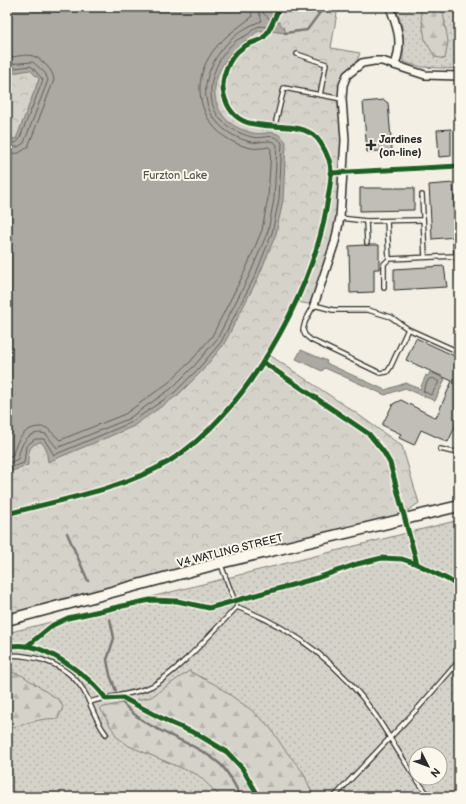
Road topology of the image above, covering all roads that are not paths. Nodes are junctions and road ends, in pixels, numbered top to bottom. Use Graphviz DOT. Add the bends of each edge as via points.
graph roads {
  1 [pos="390,7"];
  2 [pos="297,54"];
  3 [pos="395,65"];
  4 [pos="455,76"];
  5 [pos="459,80"];
  6 [pos="320,95"];
  7 [pos="342,99"];
  8 [pos="276,121"];
  9 [pos="422,195"];
  10 [pos="340,218"];
  11 [pos="422,220"];
  12 [pos="366,221"];
  13 [pos="387,221"];
  14 [pos="454,242"];
  15 [pos="367,243"];
  16 [pos="456,256"];
  17 [pos="424,258"];
  18 [pos="389,260"];
  19 [pos="459,282"];
  20 [pos="384,288"];
  21 [pos="314,305"];
  22 [pos="408,329"];
  23 [pos="459,352"];
  24 [pos="440,449"];
  25 [pos="459,450"];
  26 [pos="459,506"];
  27 [pos="220,563"];
  28 [pos="237,607"];
  29 [pos="7,620"];
  30 [pos="7,655"];
  31 [pos="459,661"];
  32 [pos="90,702"];
  33 [pos="106,734"];
  34 [pos="390,738"];
  35 [pos="334,797"];
  36 [pos="430,797"];
  1 -- 3 [label="street" via="400,36"];
  2 -- 6 [label="lane" via="326,64"];
  3 -- 4 [label="street" via="425,75"];
  3 -- 7 [label="street" via="374,61 362,63 354,68 347,75 343,85"];
  4 -- 5 [label="street"];
  6 -- 7 [label="lane"];
  6 -- 8 [label="lane" via="284,88"];
  7 -- 10 [label="street" via="345,140"];
  9 -- 11 [label="lane"];
  10 -- 12 [label="lane"];
  10 -- 21 [label="street" via="336,242"];
  11 -- 13 [label="lane"];
  11 -- 17 [label="lane"];
  12 -- 13 [label="lane"];
  12 -- 15 [label="lane"];
  13 -- 18 [label="lane"];
  14 -- 16 [label="lane"];
  16 -- 17 [label="lane"];
  16 -- 19 [label="lane"];
  17 -- 18 [label="lane"];
  18 -- 20 [label="lane" via="384,264"];
  21 -- 22 [label="lane" via="333,310 368,310 391,317"];
  21 -- 22 [label="lane" via="305,322 305,335 380,373 387,372 390,368"];
  22 -- 23 [label="lane"];
  24 -- 25 [label="lane" via="453,452"];
  26 -- 27 [label="street, V4 WATLING STREET"];
  27 -- 28 [label="lane"];
  27 -- 29 [label="street, V4 WATLING STREET"];
  28 -- 32 [label="lane" via="168,676 151,686 123,696"];
  28 -- 34 [label="lane" via="267,618 311,646 344,676"];
  30 -- 32 [label="lane" via="43,659 60,668 75,680"];
  31 -- 34 [label="lane"];
  32 -- 33 [label="lane"];
  34 -- 35 [label="lane"];
  34 -- 36 [label="lane" via="415,779"];
}
